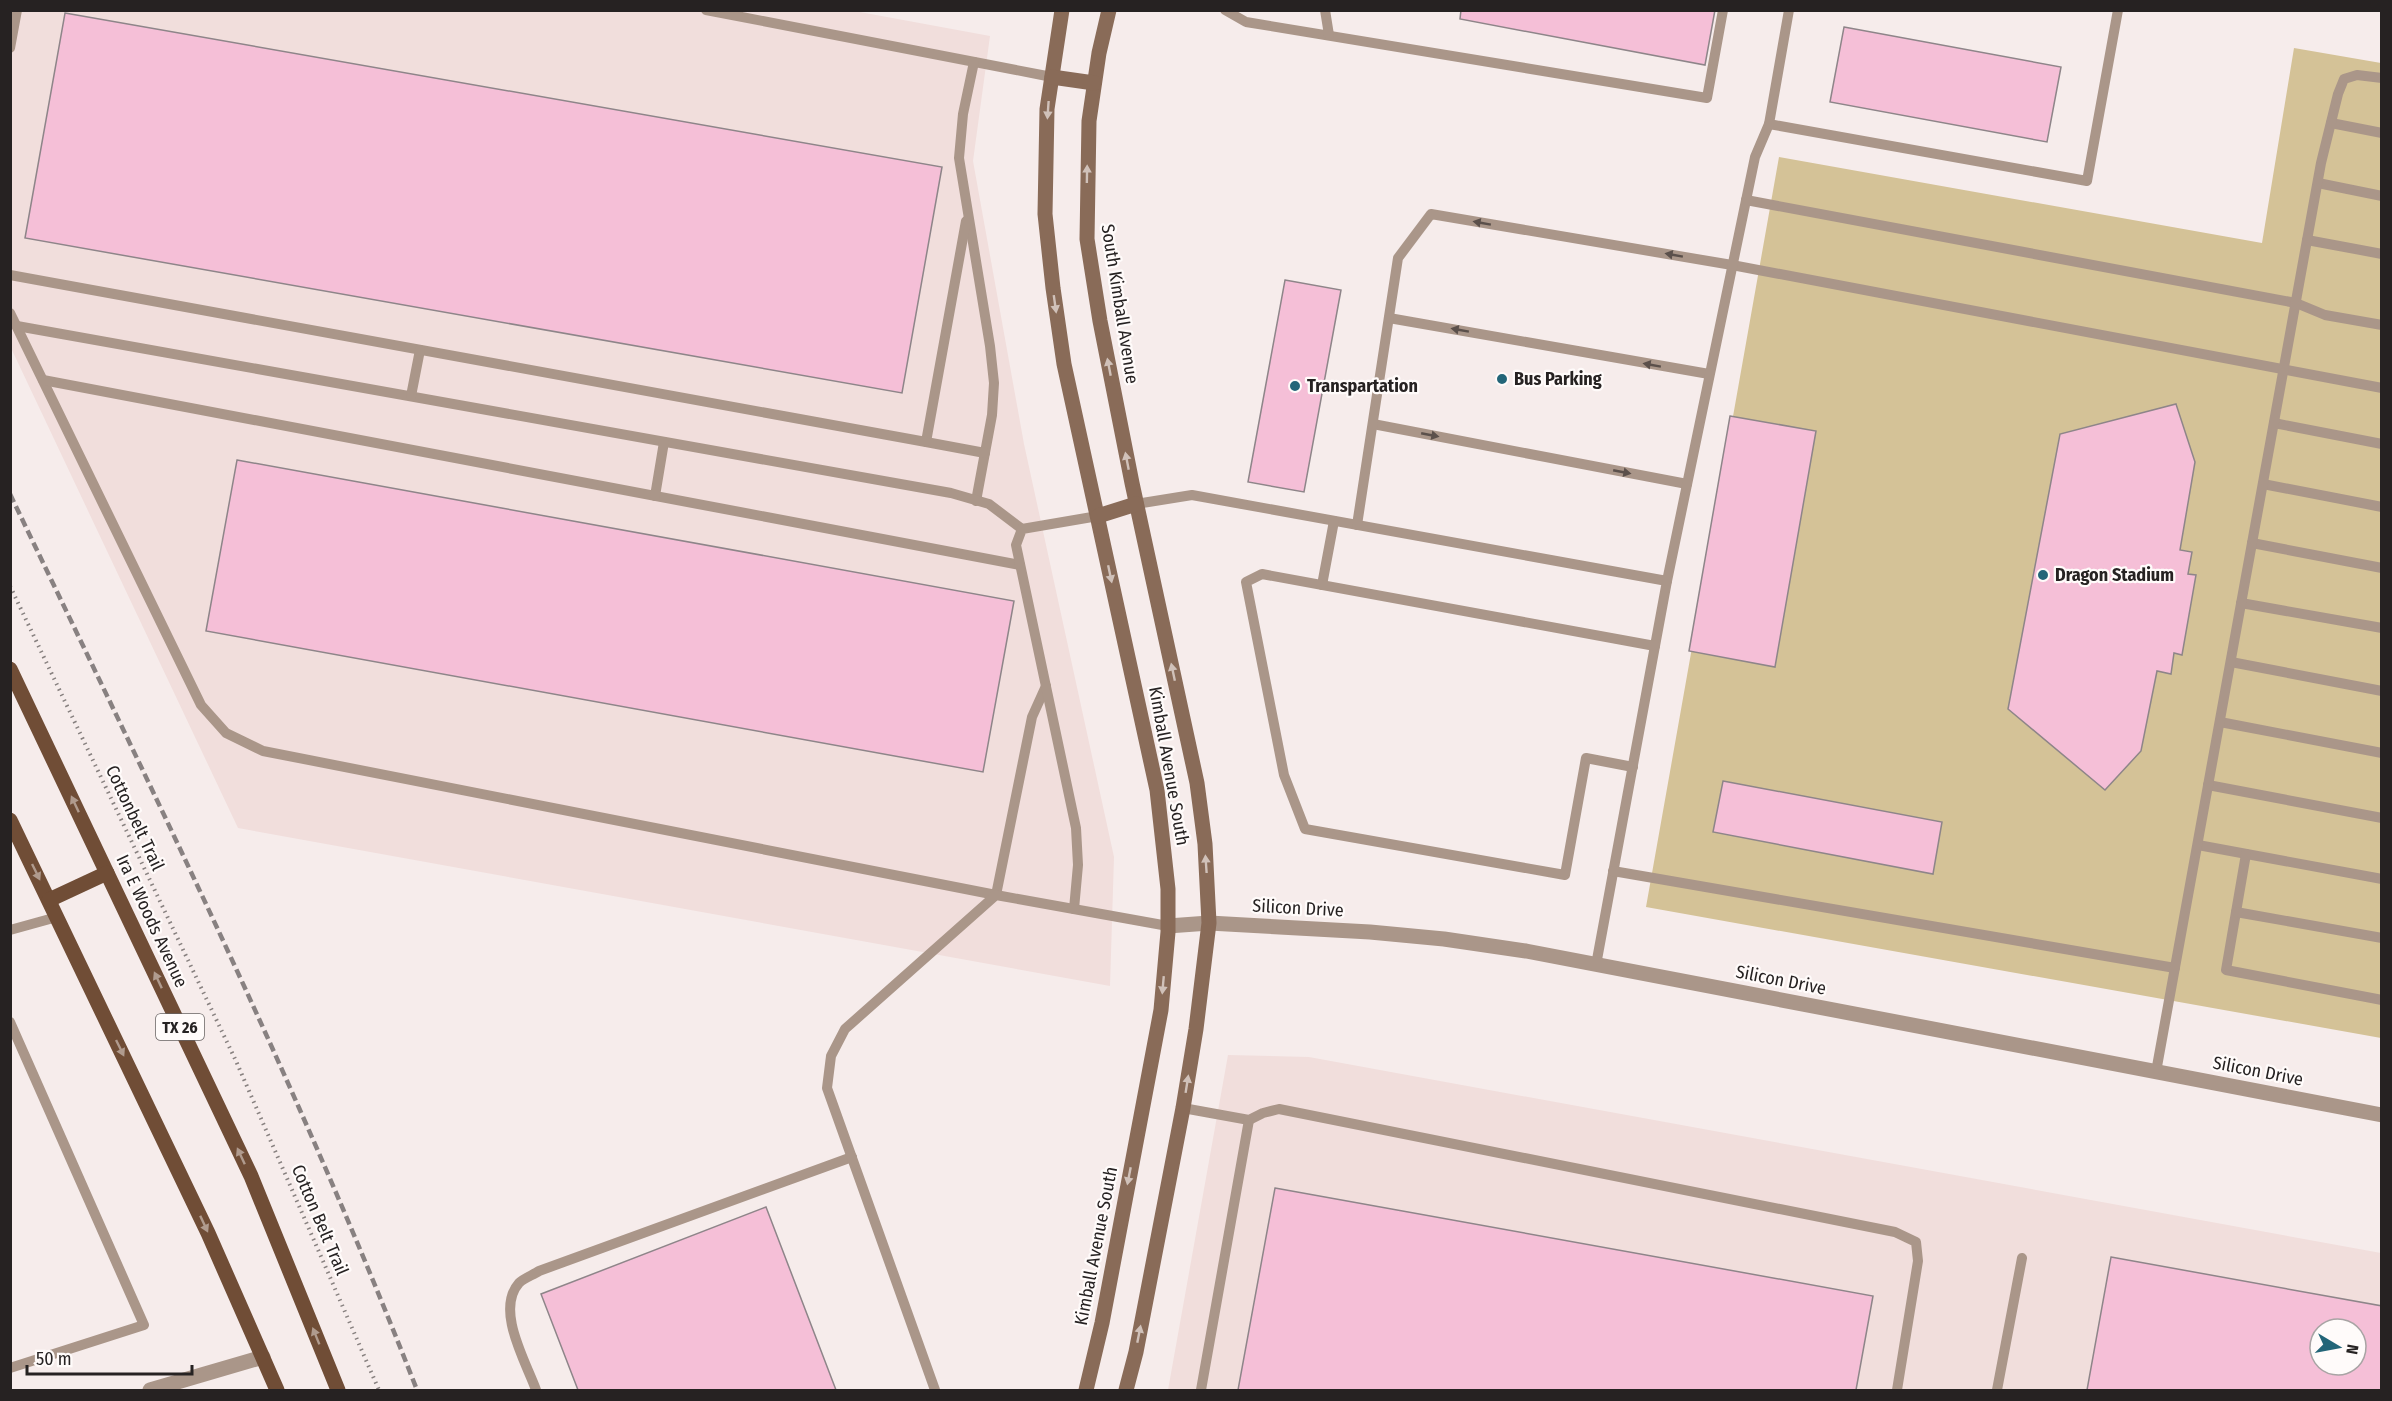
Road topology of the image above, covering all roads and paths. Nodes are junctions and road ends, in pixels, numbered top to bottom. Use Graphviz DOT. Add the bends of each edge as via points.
graph roads {
  1 [pos="17,10"];
  2 [pos="706,10"];
  3 [pos="1062,10"];
  4 [pos="1109,10"];
  5 [pos="1225,10"];
  6 [pos="1325,10"];
  7 [pos="1723,10"];
  8 [pos="1789,10"];
  9 [pos="2118,10"];
  10 [pos="1329,35"];
  11 [pos="10,48"];
  12 [pos="974,62"];
  13 [pos="1052,77"];
  14 [pos="2382,78"];
  15 [pos="1094,83"];
  16 [pos="2331,123"];
  17 [pos="1769,124"];
  18 [pos="2382,133"];
  19 [pos="2318,183"];
  20 [pos="2382,196"];
  21 [pos="1746,200"];
  22 [pos="967,213"];
  23 [pos="2307,240"];
  24 [pos="2382,254"];
  25 [pos="1732,265"];
  26 [pos="10,275"];
  27 [pos="2296,303"];
  28 [pos="10,313"];
  29 [pos="1389,318"];
  30 [pos="2382,325"];
  31 [pos="17,326"];
  32 [pos="420,350"];
  33 [pos="2283,371"];
  34 [pos="1709,374"];
  35 [pos="43,380"];
  36 [pos="2382,388"];
  37 [pos="411,396"];
  38 [pos="2274,423"];
  39 [pos="1120,424"];
  40 [pos="1373,424"];
  41 [pos="664,442"];
  42 [pos="926,442"];
  43 [pos="2382,444"];
  44 [pos="985,453"];
  45 [pos="1687,483"];
  46 [pos="2263,484"];
  47 [pos="655,496"];
  48 [pos="976,501"];
  49 [pos="1136,504"];
  50 [pos="2382,507"];
  51 [pos="1098,516"];
  52 [pos="1334,521"];
  53 [pos="1357,525"];
  54 [pos="1022,529"];
  55 [pos="2252,543"];
  56 [pos="1020,565"];
  57 [pos="2382,567"];
  58 [pos="1667,581"];
  59 [pos="1322,585"];
  60 [pos="10,586"];
  61 [pos="2241,603"];
  62 [pos="2382,628"];
  63 [pos="1655,646"];
  64 [pos="2231,662"];
  65 [pos="10,669"];
  66 [pos="1046,686"];
  67 [pos="2382,691"];
  68 [pos="2220,722"];
  69 [pos="2382,753"];
  70 [pos="1633,766"];
  71 [pos="2208,785"];
  72 [pos="2382,818"];
  73 [pos="10,820"];
  74 [pos="2198,845"];
  75 [pos="2246,854"];
  76 [pos="1613,871"];
  77 [pos="107,873"];
  78 [pos="2382,879"];
  79 [pos="996,895"];
  80 [pos="49,900"];
  81 [pos="1074,909"];
  82 [pos="2236,912"];
  83 [pos="57,917"];
  84 [pos="1209,922"];
  85 [pos="1168,926"];
  86 [pos="10,930"];
  87 [pos="2382,938"];
  88 [pos="1596,965"];
  89 [pos="2175,968"];
  90 [pos="2382,1000"];
  91 [pos="10,1022"];
  92 [pos="236,1061"];
  93 [pos="2157,1072"];
  94 [pos="1184,1108"];
  95 [pos="2382,1115"];
  96 [pos="1249,1120"];
  97 [pos="852,1157"];
  98 [pos="2022,1258"];
  99 [pos="264,1357"];
  100 [pos="10,1368"];
  101 [pos="173,1387"];
  102 [pos="150,1390"];
  103 [pos="277,1390"];
  104 [pos="338,1390"];
  105 [pos="379,1390"];
  106 [pos="536,1390"];
  107 [pos="935,1390"];
  108 [pos="1086,1390"];
  109 [pos="1126,1390"];
  110 [pos="1201,1390"];
  111 [pos="1897,1390"];
  112 [pos="1997,1390"];
  1 -- 11 [label="lane"];
  2 -- 12 [label="lane"];
  3 -- 13 [label="main road"];
  4 -- 15 [label="main road, South Kimball Avenue"];
  5 -- 10 [label="lane" via="1246,22"];
  6 -- 10 [label="lane"];
  7 -- 10 [label="lane" via="1707,98"];
  8 -- 17 [label="lane"];
  9 -- 17 [label="lane" via="2087,182"];
  12 -- 13 [label="lane"];
  12 -- 22 [label="lane" via="959,158"];
  13 -- 15 [label="main road"];
  13 -- 51 [label="main road, Kimball Avenue South, one-way" via="1047,109 1045,214 1064,364"];
  14 -- 16 [label="lane" via="2357,75 2344,79"];
  39 -- 15 [label="main road, South Kimball Avenue, one-way" via="1087,239 1089,121"];
  16 -- 18 [label="lane"];
  16 -- 19 [label="lane"];
  17 -- 21 [label="lane" via="1755,157"];
  19 -- 20 [label="lane"];
  19 -- 23 [label="lane"];
  21 -- 25 [label="lane"];
  21 -- 27 [label="lane"];
  22 -- 42 [label="lane"];
  22 -- 44 [label="lane" via="994,383"];
  23 -- 24 [label="lane"];
  23 -- 27 [label="lane"];
  25 -- 29 [label="lane, one-way" via="1431,214 1398,258"];
  25 -- 33 [label="lane"];
  25 -- 34 [label="lane"];
  26 -- 32 [label="lane"];
  27 -- 30 [label="lane" via="2325,315"];
  27 -- 33 [label="lane"];
  28 -- 31 [label="lane"];
  34 -- 29 [label="lane, one-way"];
  29 -- 40 [label="lane"];
  31 -- 35 [label="lane"];
  31 -- 37 [label="lane"];
  32 -- 37 [label="lane"];
  32 -- 42 [label="lane"];
  33 -- 36 [label="lane"];
  33 -- 38 [label="lane"];
  34 -- 45 [label="lane"];
  35 -- 47 [label="lane"];
  35 -- 79 [label="lane" via="201,705 226,733 263,751"];
  37 -- 41 [label="lane"];
  38 -- 43 [label="lane"];
  38 -- 46 [label="lane"];
  49 -- 39 [label="main road, Kimball Avenue South, one-way"];
  40 -- 45 [label="lane, one-way"];
  40 -- 53 [label="lane"];
  41 -- 47 [label="lane"];
  41 -- 48 [label="lane" via="951,493"];
  42 -- 44 [label="lane"];
  44 -- 48 [label="lane"];
  45 -- 58 [label="lane"];
  46 -- 50 [label="lane"];
  46 -- 55 [label="lane"];
  47 -- 56 [label="lane"];
  48 -- 54 [label="lane" via="989,504"];
  49 -- 51 [label="main road"];
  49 -- 52 [label="lane" via="1192,495"];
  84 -- 49 [label="main road, Kimball Avenue South, one-way" via="1197,783"];
  51 -- 54 [label="lane"];
  51 -- 85 [label="main road, Kimball Avenue South, one-way" via="1157,790 1165,848"];
  52 -- 53 [label="lane"];
  52 -- 59 [label="lane"];
  53 -- 58 [label="lane"];
  54 -- 56 [label="lane" via="1016,545"];
  55 -- 57 [label="lane"];
  55 -- 61 [label="lane"];
  56 -- 66 [label="lane"];
  58 -- 63 [label="lane"];
  59 -- 63 [label="lane"];
  59 -- 70 [label="lane" via="1262,574 1246,582 1284,775 1305,829 1565,875 1586,758"];
  60 -- 92 [label="path, Cottonbelt Trail"];
  61 -- 62 [label="lane"];
  61 -- 64 [label="lane"];
  63 -- 70 [label="lane"];
  64 -- 67 [label="lane"];
  64 -- 68 [label="lane"];
  77 -- 65 [label="main road, Ira E Woods Avenue / TX 26, one-way"];
  66 -- 79 [label="lane" via="1032,717"];
  66 -- 81 [label="lane" via="1076,828"];
  68 -- 69 [label="lane"];
  68 -- 71 [label="lane"];
  70 -- 76 [label="lane"];
  71 -- 72 [label="lane"];
  71 -- 74 [label="lane"];
  73 -- 80 [label="main road, one-way"];
  74 -- 75 [label="lane"];
  74 -- 89 [label="lane"];
  75 -- 78 [label="lane"];
  75 -- 82 [label="lane"];
  76 -- 88 [label="lane"];
  76 -- 89 [label="lane"];
  77 -- 80 [label="main road"];
  104 -- 77 [label="main road, Ira E Woods Avenue / TX 26, one-way" via="251,1176"];
  79 -- 81 [label="lane"];
  79 -- 97 [label="lane" via="845,1029 831,1056 827,1088"];
  80 -- 83 [label="main road"];
  81 -- 85 [label="lane"];
  82 -- 87 [label="lane"];
  82 -- 90 [label="lane" via="2226,970"];
  83 -- 86 [label="lane"];
  83 -- 99 [label="main road, one-way"];
  84 -- 85 [label="street, Silicon Drive"];
  84 -- 88 [label="street, Silicon Drive" via="1444,939"];
  94 -- 84 [label="main road, Kimball Avenue South, one-way"];
  85 -- 108 [label="main road, Kimball Avenue South, one-way" via="1161,1010"];
  88 -- 93 [label="street, Silicon Drive"];
  89 -- 93 [label="lane"];
  91 -- 100 [label="lane" via="144,1325"];
  92 -- 105 [label="path, Cotton Belt Trail"];
  93 -- 95 [label="street, Silicon Drive"];
  94 -- 96 [label="lane"];
  109 -- 94 [label="main road, Kimball Avenue South, one-way"];
  96 -- 110 [label="lane"];
  96 -- 111 [label="lane" via="1280,1109 1895,1232 1916,1242 1918,1261"];
  97 -- 106 [label="lane" via="539,1271 520,1283 510,1299 509,1318"];
  97 -- 107 [label="lane"];
  98 -- 112 [label="lane"];
  99 -- 101 [label="street"];
  99 -- 103 [label="main road"];
  101 -- 102 [label="street"];
}
